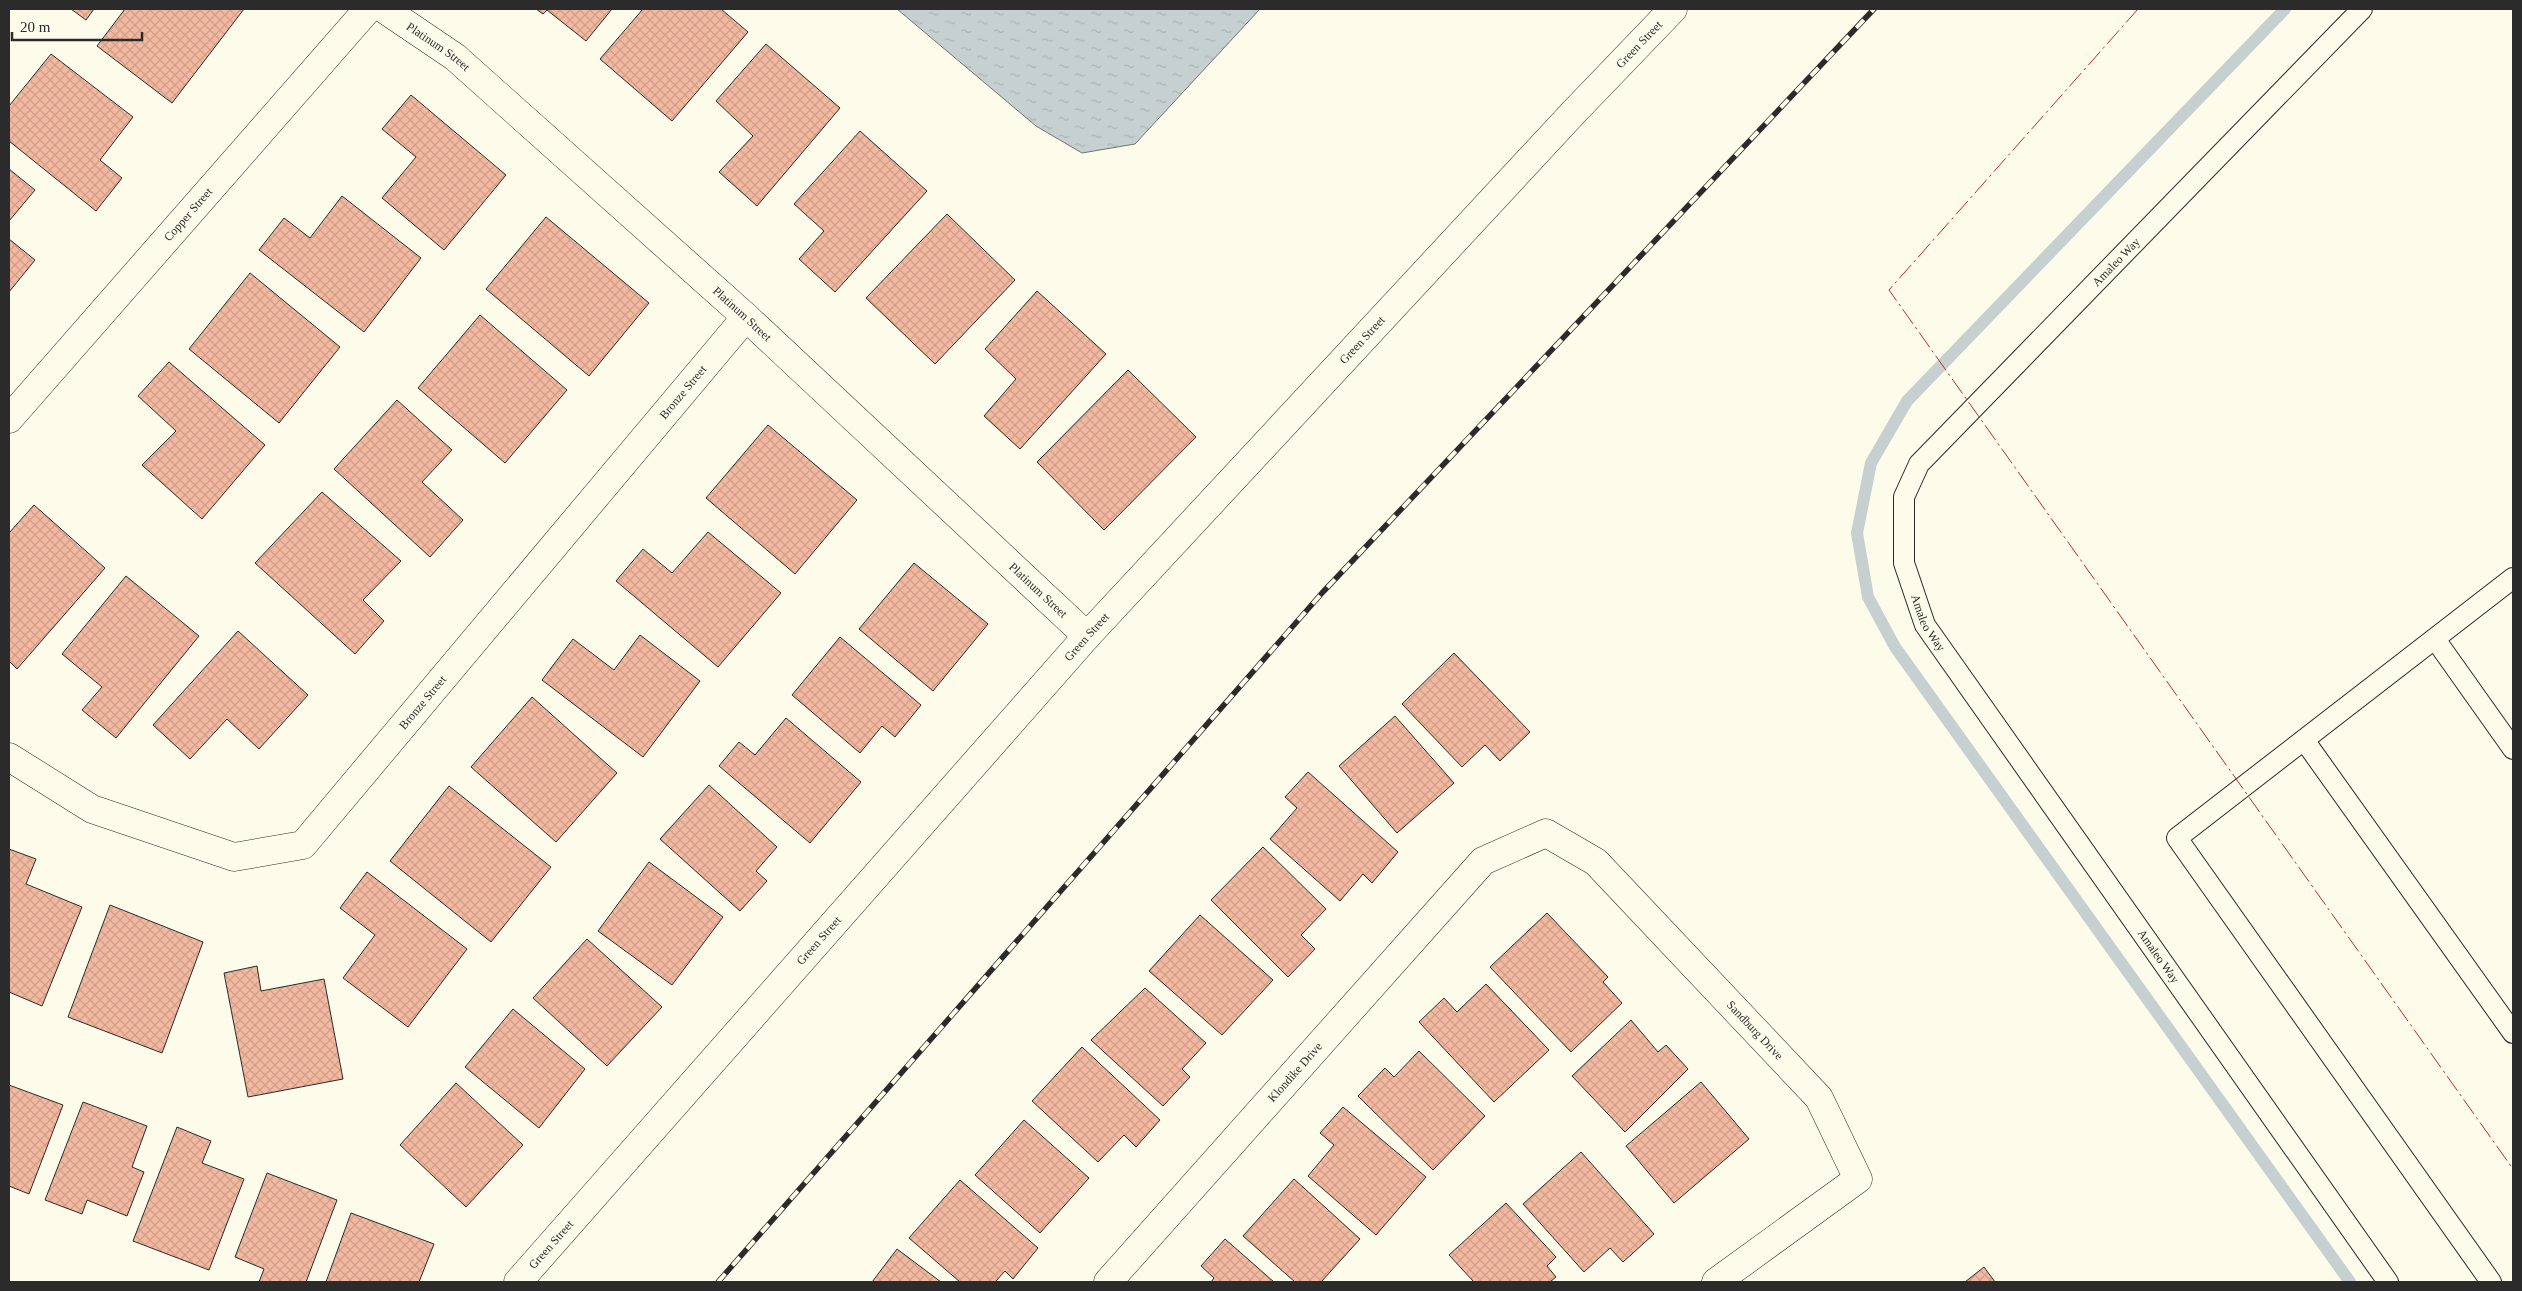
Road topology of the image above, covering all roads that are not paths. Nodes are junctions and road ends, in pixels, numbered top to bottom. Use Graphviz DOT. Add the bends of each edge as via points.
graph roads {
  1 [pos="368,9"];
  2 [pos="384,9"];
  3 [pos="1673,9"];
  4 [pos="2362,9"];
  5 [pos="746,317"];
  6 [pos="9,419"];
  7 [pos="2513,578"];
  8 [pos="1087,636"];
  9 [pos="2435,639"];
  10 [pos="2304,740"];
  11 [pos="2513,747"];
  12 [pos="9,757"];
  13 [pos="1483,861"];
  14 [pos="2513,1033"];
  15 [pos="518,1282"];
  16 [pos="1108,1282"];
  17 [pos="1716,1282"];
  18 [pos="2388,1282"];
  19 [pos="2491,1282"];
  1 -- 6 [label="street, Copper Street"];
  2 -- 5 [label="street, Platinum Street" via="455,57"];
  3 -- 8 [label="street, Green Street"];
  4 -- 18 [label="lane, Amaleo Way" via="1919,464 1904,497 1904,563 1924,625"];
  5 -- 8 [label="street, Platinum Street"];
  5 -- 12 [label="street, Bronze Street" via="304,845 234,857 92,809"];
  7 -- 9 [label="lane"];
  8 -- 15 [label="street, Green Street"];
  9 -- 10 [label="lane"];
  9 -- 11 [label="lane"];
  10 -- 14 [label="lane"];
  10 -- 19 [label="lane" via="2177,838"];
  13 -- 16 [label="street, Klondike Drive"];
  13 -- 17 [label="street, Sandburg Drive" via="1546,833 1596,862 1819,1098 1858,1179"];
}
